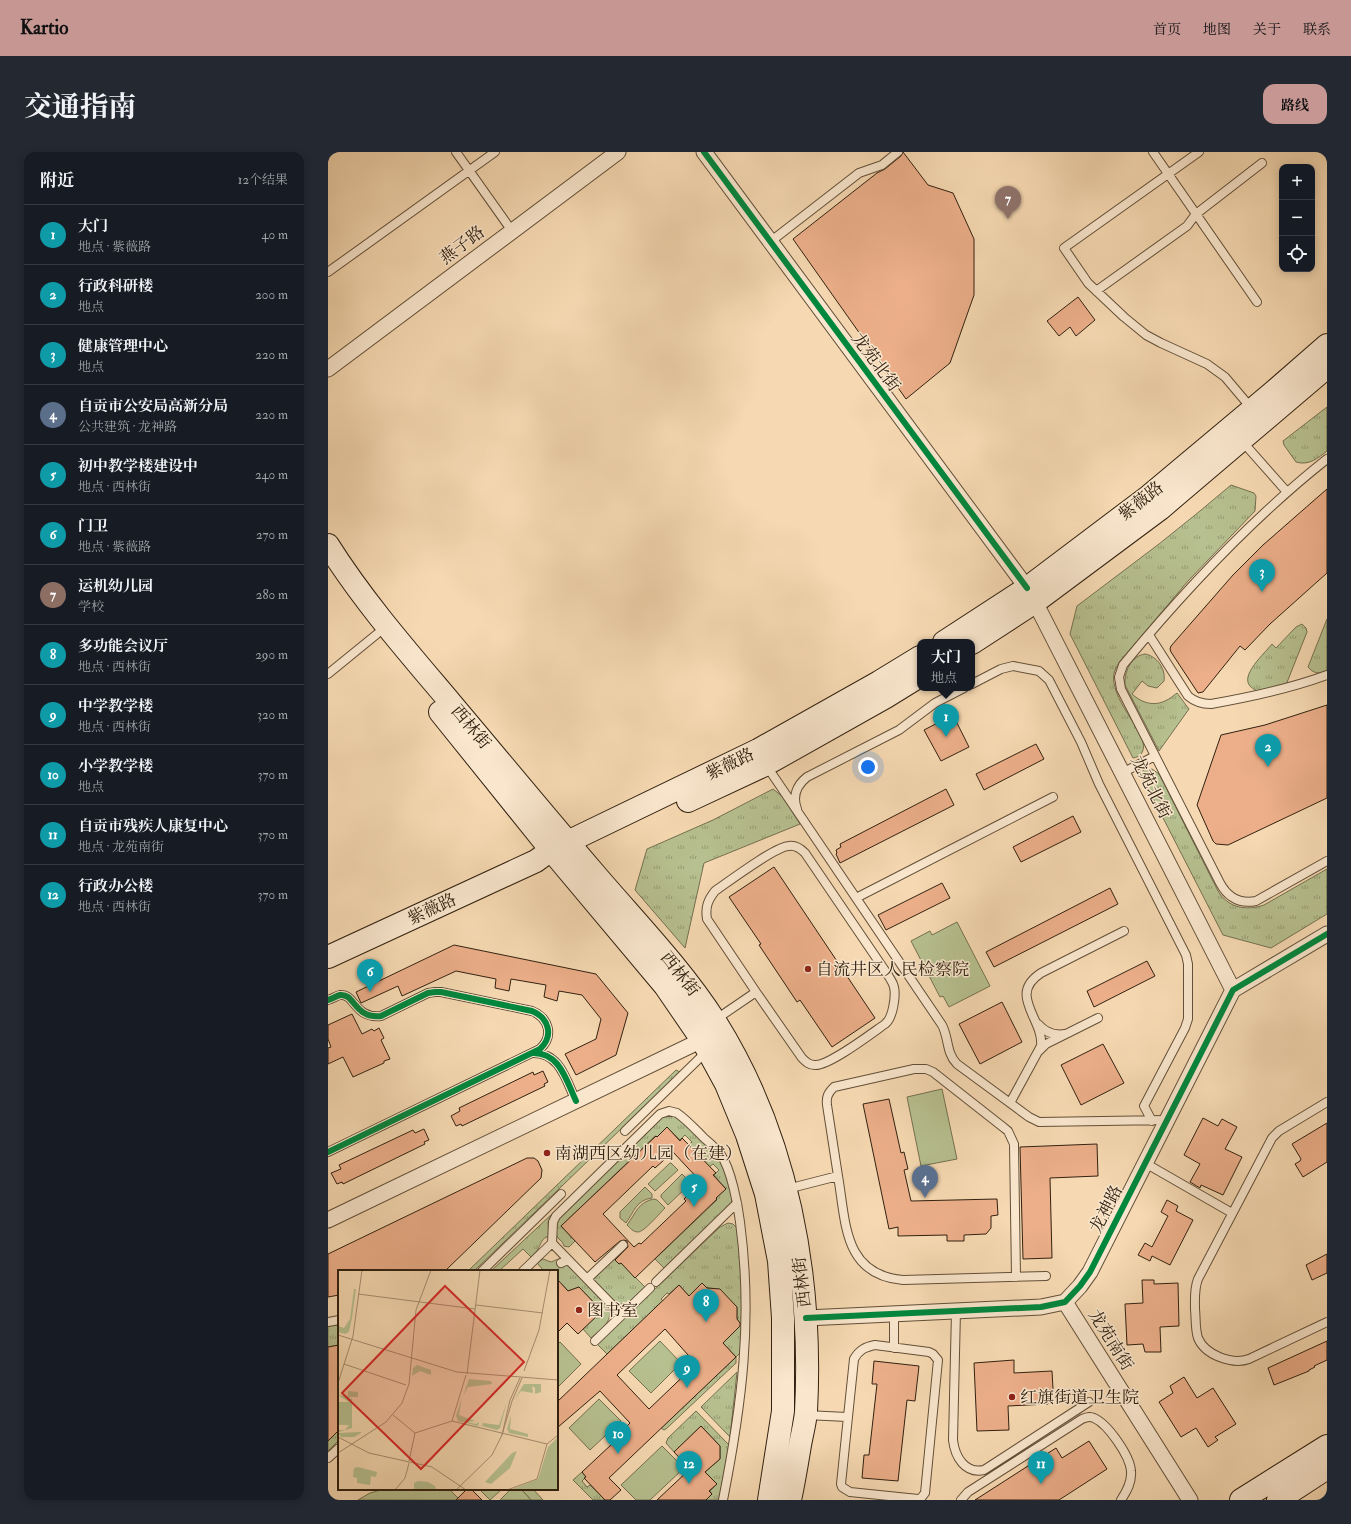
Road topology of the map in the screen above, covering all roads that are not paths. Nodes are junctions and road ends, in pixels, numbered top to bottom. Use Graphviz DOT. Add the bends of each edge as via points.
graph roads {
  1 [pos="456,152"];
  2 [pos="495,152"];
  3 [pos="618,152"];
  4 [pos="704,152"];
  5 [pos="898,152"];
  6 [pos="1153,152"];
  7 [pos="1199,152"];
  8 [pos="1262,163"];
  9 [pos="1196,214"];
  10 [pos="512,232"];
  11 [pos="770,242"];
  12 [pos="328,272"];
  13 [pos="1096,291"];
  14 [pos="1257,302"];
  15 [pos="1327,345"];
  16 [pos="328,369"];
  17 [pos="1322,373"];
  18 [pos="1252,409"];
  19 [pos="1241,440"];
  20 [pos="1327,459"];
  21 [pos="1286,492"];
  22 [pos="328,545"];
  23 [pos="328,570"];
  24 [pos="1031,595"];
  25 [pos="377,634"];
  26 [pos="1149,635"];
  27 [pos="950,639"];
  28 [pos="975,641"];
  29 [pos="917,659"];
  30 [pos="328,674"];
  31 [pos="1327,675"];
  32 [pos="917,678"];
  33 [pos="975,682"];
  34 [pos="958,691"];
  35 [pos="1155,756"];
  36 [pos="765,765"];
  37 [pos="1122,773"];
  38 [pos="1053,797"];
  39 [pos="798,813"];
  40 [pos="559,854"];
  41 [pos="1327,861"];
  42 [pos="856,898"];
  43 [pos="1124,931"];
  44 [pos="1327,934"];
  45 [pos="328,958"];
  46 [pos="1233,990"];
  47 [pos="756,992"];
  48 [pos="328,1000"];
  49 [pos="1098,1018"];
  50 [pos="715,1020"];
  51 [pos="1037,1023"];
  52 [pos="1070,1033"];
  53 [pos="548,1036"];
  54 [pos="705,1045"];
  55 [pos="1038,1052"];
  56 [pos="532,1053"];
  57 [pos="557,1062"];
  58 [pos="576,1101"];
  59 [pos="1327,1102"];
  60 [pos="1010,1103"];
  61 [pos="1159,1120"];
  62 [pos="625,1131"];
  63 [pos="328,1152"];
  64 [pos="1145,1163"];
  65 [pos="838,1176"];
  66 [pos="786,1189"];
  67 [pos="561,1194"];
  68 [pos="737,1203"];
  69 [pos="1232,1213"];
  70 [pos="328,1220"];
  71 [pos="552,1243"];
  72 [pos="623,1245"];
  73 [pos="483,1270"];
  74 [pos="524,1270"];
  75 [pos="1046,1276"];
  76 [pos="1016,1277"];
  77 [pos="587,1279"];
  78 [pos="1065,1302"];
  79 [pos="956,1311"];
  80 [pos="894,1314"];
  81 [pos="622,1315"];
  82 [pos="806,1318"];
  83 [pos="338,1320"];
  84 [pos="328,1322"];
  85 [pos="1327,1322"];
  86 [pos="594,1341"];
  87 [pos="894,1348"];
  88 [pos="1089,1402"];
  89 [pos="806,1415"];
  90 [pos="847,1418"];
  91 [pos="1327,1446"];
  92 [pos="338,1449"];
  93 [pos="328,1458"];
  94 [pos="1327,1468"];
  95 [pos="723,1500"];
  96 [pos="769,1500"];
  97 [pos="790,1500"];
  98 [pos="961,1500"];
  99 [pos="1121,1500"];
  100 [pos="1190,1500"];
  101 [pos="1241,1500"];
  102 [pos="1278,1500"];
  1 -- 10 [label="lane"];
  2 -- 12 [label="lane"];
  3 -- 10 [label="street, 燕子路"];
  4 -- 11 [label="street, 龙苑北街"];
  5 -- 11 [label="lane" via="882,165 859,173"];
  6 -- 9 [label="lane"];
  7 -- 13 [label="lane" via="1064,248"];
  8 -- 9 [label="lane"];
  9 -- 13 [label="lane" via="1187,226"];
  9 -- 14 [label="lane"];
  10 -- 16 [label="street, 燕子路"];
  11 -- 24 [label="street, 龙苑北街"];
  13 -- 18 [label="lane" via="1146,335 1207,364 1225,377"];
  15 -- 18 [label="main road, 紫薇路"];
  17 -- 19 [label="main road, 紫薇路"];
  18 -- 24 [label="main road, 紫薇路"];
  19 -- 21 [label="lane"];
  19 -- 24 [label="main road, 紫薇路" via="1160,508"];
  20 -- 21 [label="lane"];
  21 -- 26 [label="lane" via="1217,558"];
  22 -- 40 [label="main road, 西林街" via="344,570"];
  23 -- 25 [label="main road, 西林街"];
  24 -- 27 [label="main road, 紫薇路"];
  24 -- 28 [label="main road, 紫薇路"];
  24 -- 37 [label="street, 龙苑北街"];
  25 -- 30 [label="lane"];
  25 -- 40 [label="main road, 西林街"];
  26 -- 31 [label="lane" via="1188,696 1205,704 1262,695"];
  26 -- 35 [label="lane" via="1124,665 1119,677 1121,689"];
  29 -- 40 [label="main road, 紫薇路" via="758,750"];
  32 -- 36 [label="main road, 紫薇路"];
  33 -- 61 [label="lane" via="1001,669 1013,666 1039,671 1049,680 1186,955 1188,1019 1144,1106"];
  34 -- 39 [label="lane" via="935,703 899,730 807,777 798,786 796,793"];
  35 -- 37 [label="lane"];
  35 -- 41 [label="lane" via="1220,883 1231,897 1243,902 1256,901"];
  36 -- 39 [label="lane"];
  36 -- 40 [label="main road, 紫薇路"];
  37 -- 46 [label="street, 龙苑北街"];
  38 -- 42 [label="lane"];
  39 -- 42 [label="lane"];
  40 -- 45 [label="main road, 紫薇路"];
  40 -- 50 [label="main road, 西林街" via="680,972"];
  40 -- 54 [label="main road, 西林街" via="665,986"];
  42 -- 60 [label="lane" via="942,1025 953,1060"];
  43 -- 51 [label="lane" via="1037,975 1028,989 1027,1000"];
  44 -- 46 [label="street"];
  46 -- 61 [label="street, 龙神路"];
  47 -- 47 [label="lane" via="707,919 706,910 715,891 776,850 790,845 801,849 805,854 888,975 894,991 892,1015 888,1022 873,1033 829,1062 816,1066 802,1058"];
  47 -- 50 [label="lane"];
  48 -- 53 [label="lane" via="339,995 348,997 360,1011 373,1017 381,1016 428,993 441,992 538,1013 546,1021"];
  49 -- 52 [label="lane"];
  50 -- 66 [label="main road, 西林街" via="745,1072 767,1128"];
  51 -- 52 [label="lane" via="1052,1033"];
  51 -- 55 [label="lane" via="1042,1038"];
  52 -- 55 [label="lane" via="1046,1044"];
  53 -- 56 [label="lane" via="543,1046"];
  53 -- 57 [label="lane"];
  54 -- 58 [label="street"];
  54 -- 62 [label="lane"];
  54 -- 96 [label="main road, 西林街" via="726,1084 747,1135 766,1194 779,1261 783,1318 783,1411"];
  55 -- 60 [label="lane"];
  56 -- 57 [label="lane" via="545,1054"];
  56 -- 63 [label="lane"];
  57 -- 58 [label="lane"];
  58 -- 70 [label="street"];
  59 -- 69 [label="lane" via="1279,1131 1272,1138"];
  60 -- 61 [label="lane" via="1034,1120 1045,1123"];
  61 -- 64 [label="street, 龙神路"];
  64 -- 69 [label="lane"];
  64 -- 78 [label="street, 龙神路" via="1090,1272"];
  65 -- 66 [label="lane"];
  65 -- 76 [label="lane" via="853,1250 860,1261 882,1277 903,1280"];
  65 -- 76 [label="lane" via="826,1098 829,1091 834,1087 914,1069 933,1072 1012,1136"];
  66 -- 82 [label="main road, 西林街" via="800,1257"];
  67 -- 73 [label="lane"];
  68 -- 71 [label="lane" via="721,1155 680,1115 669,1111 660,1114 556,1216 553,1222"];
  68 -- 86 [label="lane"];
  68 -- 95 [label="lane" via="745,1268 746,1340 739,1417"];
  69 -- 85 [label="lane" via="1196,1283 1196,1331 1201,1344 1227,1360 1240,1361"];
  71 -- 74 [label="lane"];
  71 -- 77 [label="lane" via="565,1262"];
  72 -- 77 [label="lane"];
  75 -- 76 [label="lane"];
  77 -- 81 [label="lane"];
  78 -- 79 [label="street" via="1041,1307"];
  78 -- 100 [label="street, 龙苑南街"];
  79 -- 80 [label="street"];
  79 -- 88 [label="lane" via="953,1440 957,1456 966,1467 984,1470"];
  80 -- 82 [label="street"];
  80 -- 87 [label="lane"];
  82 -- 89 [label="main road, 西林街"];
  83 -- 84 [label="lane"];
  87 -- 90 [label="lane" via="868,1346 857,1354 853,1365"];
  87 -- 90 [label="lane" via="929,1352 938,1360 925,1493 921,1498 850,1492 842,1487 840,1478"];
  89 -- 90 [label="lane"];
  89 -- 97 [label="main road, 西林街"];
  91 -- 101 [label="main road"];
  92 -- 93 [label="lane"];
  94 -- 102 [label="main road"];
  98 -- 99 [label="lane" via="968,1492 1082,1419 1093,1417 1106,1427 1129,1463 1130,1486"];
}
